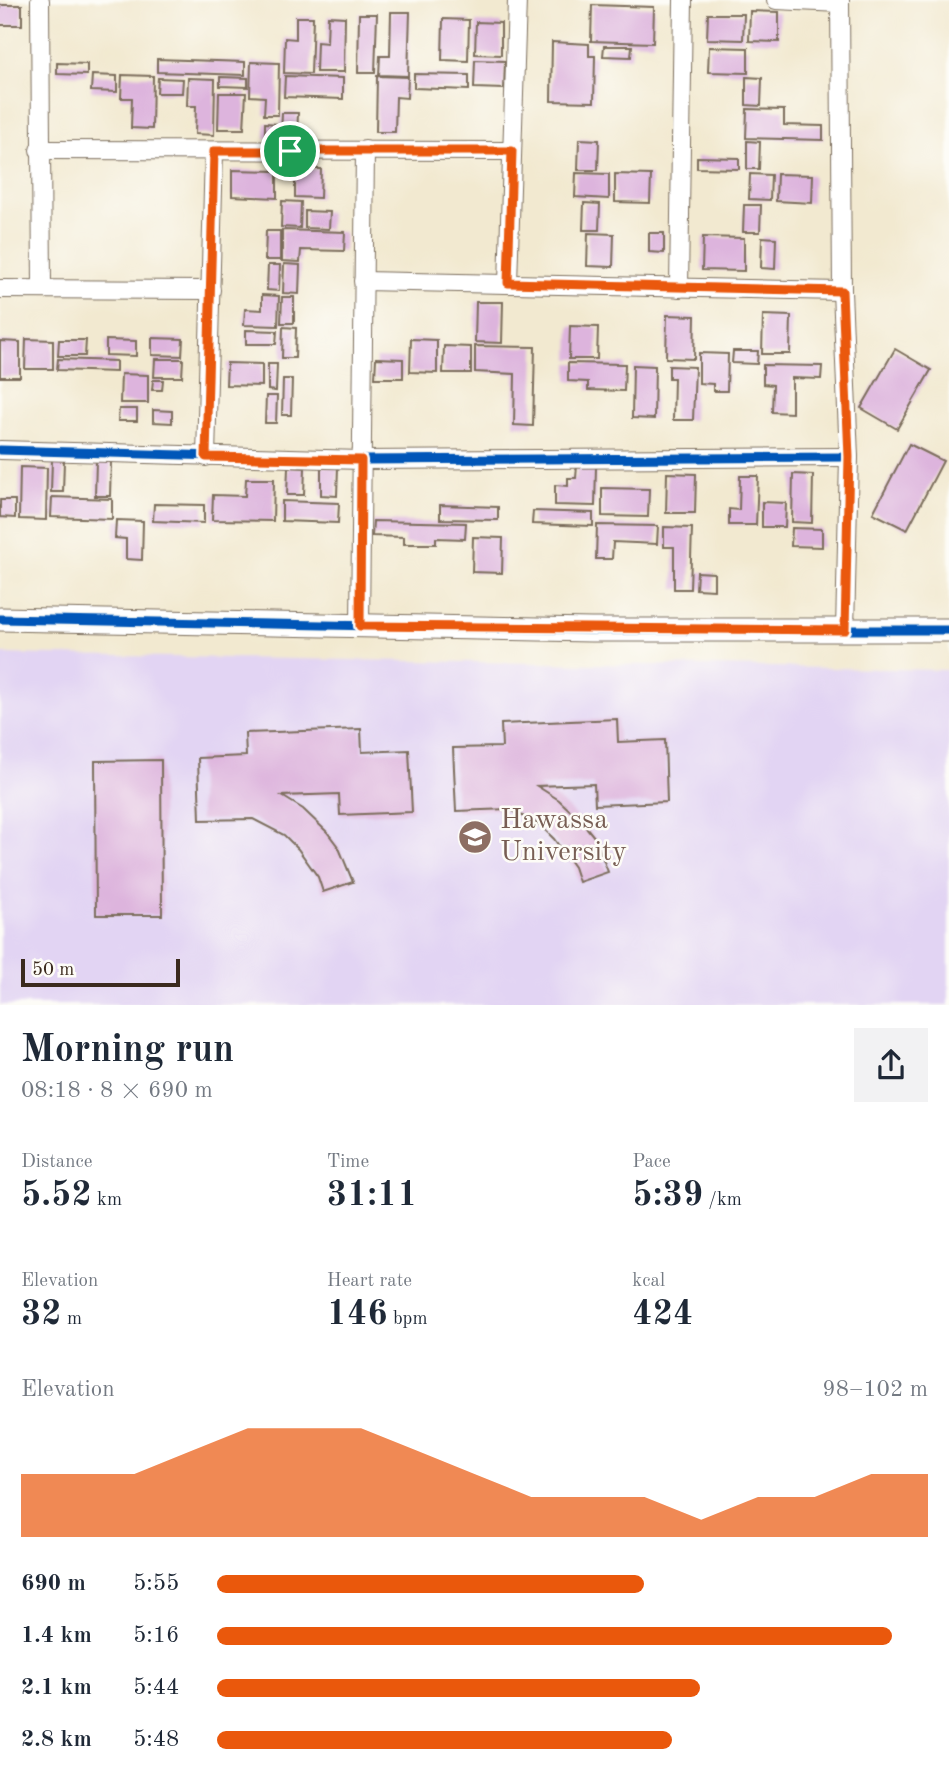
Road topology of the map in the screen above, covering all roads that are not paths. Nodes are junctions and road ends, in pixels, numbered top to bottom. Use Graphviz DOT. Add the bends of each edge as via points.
graph roads {
  1 [pos="40,0"];
  2 [pos="517,0"];
  3 [pos="683,0"];
  4 [pos="776,0"];
  5 [pos="840,2"];
  6 [pos="39,150"];
  7 [pos="365,150"];
  8 [pos="214,151"];
  9 [pos="512,151"];
  10 [pos="363,281"];
  11 [pos="508,283"];
  12 [pos="42,288"];
  13 [pos="679,288"];
  14 [pos="0,289"];
  15 [pos="211,290"];
  16 [pos="842,291"];
  17 [pos="0,450"];
  18 [pos="206,457"];
  19 [pos="849,457"];
  20 [pos="361,460"];
  21 [pos="0,619"];
  22 [pos="360,626"];
  23 [pos="845,630"];
  24 [pos="949,631"];
  1 -- 6 [label="street"];
  2 -- 9 [label="street"];
  3 -- 13 [label="street"];
  4 -- 5 [label="street"];
  5 -- 16 [label="street"];
  6 -- 8 [label="street"];
  6 -- 12 [label="street"];
  7 -- 8 [label="street"];
  7 -- 9 [label="street"];
  7 -- 10 [label="street"];
  8 -- 15 [label="street"];
  9 -- 11 [label="street"];
  10 -- 11 [label="street"];
  10 -- 20 [label="street"];
  11 -- 13 [label="street"];
  12 -- 14 [label="street"];
  12 -- 15 [label="street"];
  13 -- 16 [label="street"];
  15 -- 18 [label="street"];
  16 -- 19 [label="street"];
  17 -- 18 [label="street"];
  18 -- 20 [label="street"];
  19 -- 20 [label="street"];
  19 -- 23 [label="street"];
  20 -- 22 [label="street"];
  21 -- 22 [label="street"];
  22 -- 23 [label="street"];
  23 -- 24 [label="street"];
}
